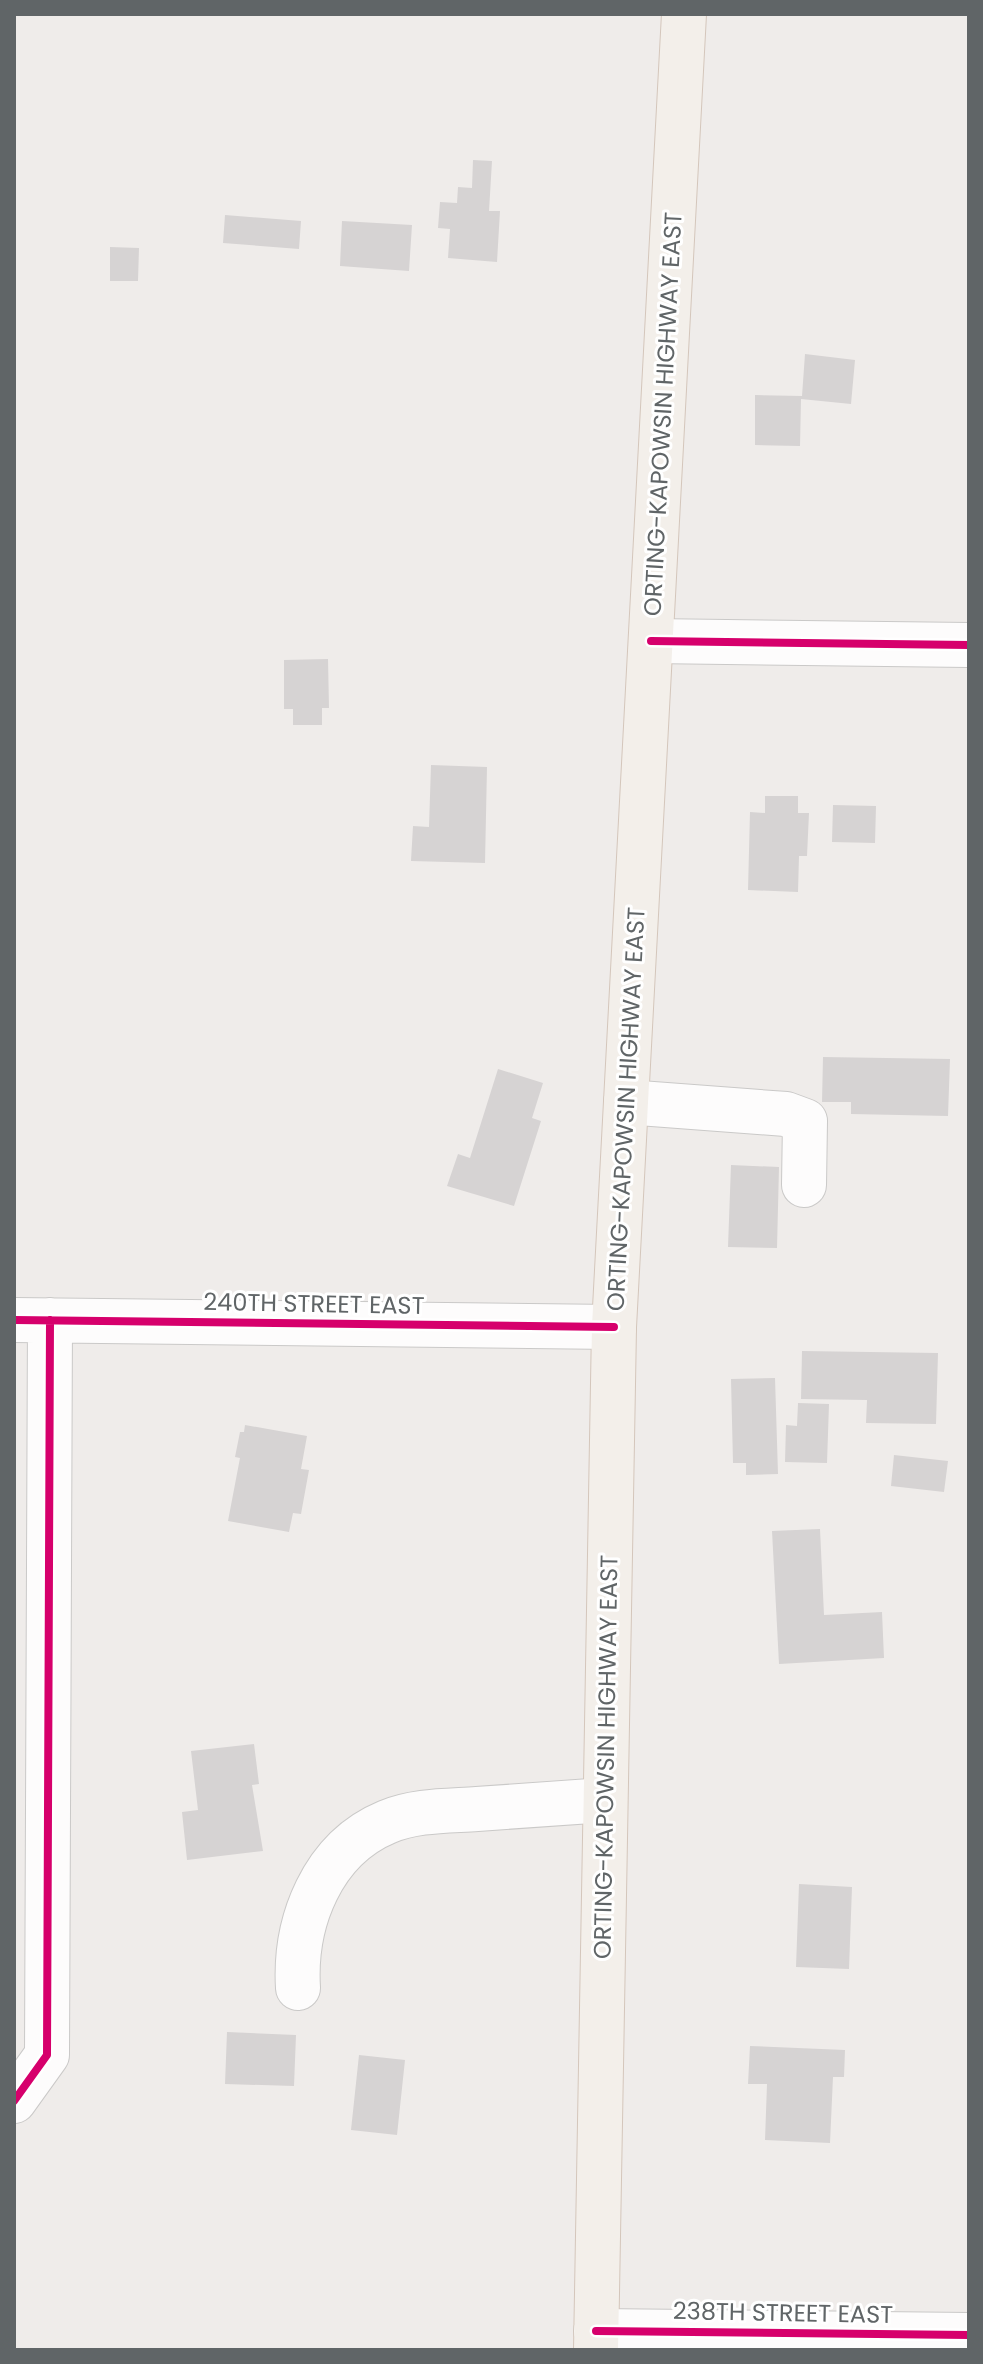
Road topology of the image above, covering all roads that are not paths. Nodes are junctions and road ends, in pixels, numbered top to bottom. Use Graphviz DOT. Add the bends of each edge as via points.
graph roads {
  1 [pos="684,14"];
  2 [pos="651,641"];
  3 [pos="969,645"];
  4 [pos="626,1102"];
  5 [pos="804,1185"];
  6 [pos="32,1320"];
  7 [pos="614,1327"];
  8 [pos="605,1800"];
  9 [pos="298,1988"];
  10 [pos="14,2101"];
  11 [pos="969,2335"];
  12 [pos="596,2340"];
  1 -- 2 [label="main road, ORTING-KAPOWSIN HIGHWAY EAST"];
  2 -- 3 [label="street"];
  2 -- 4 [label="main road, ORTING-KAPOWSIN HIGHWAY EAST"];
  4 -- 5 [label="street" via="786,1114 805,1121"];
  4 -- 7 [label="main road, ORTING-KAPOWSIN HIGHWAY EAST"];
  6 -- 7 [label="street, 240TH STREET EAST"];
  6 -- 10 [label="street" via="47,2055"];
  7 -- 8 [label="main road, ORTING-KAPOWSIN HIGHWAY EAST"];
  8 -- 9 [label="street" via="423,1813 388,1821 357,1837 314,1892 296,1960"];
  8 -- 12 [label="main road, ORTING-KAPOWSIN HIGHWAY EAST"];
  11 -- 12 [label="street, 238TH STREET EAST"];
}
